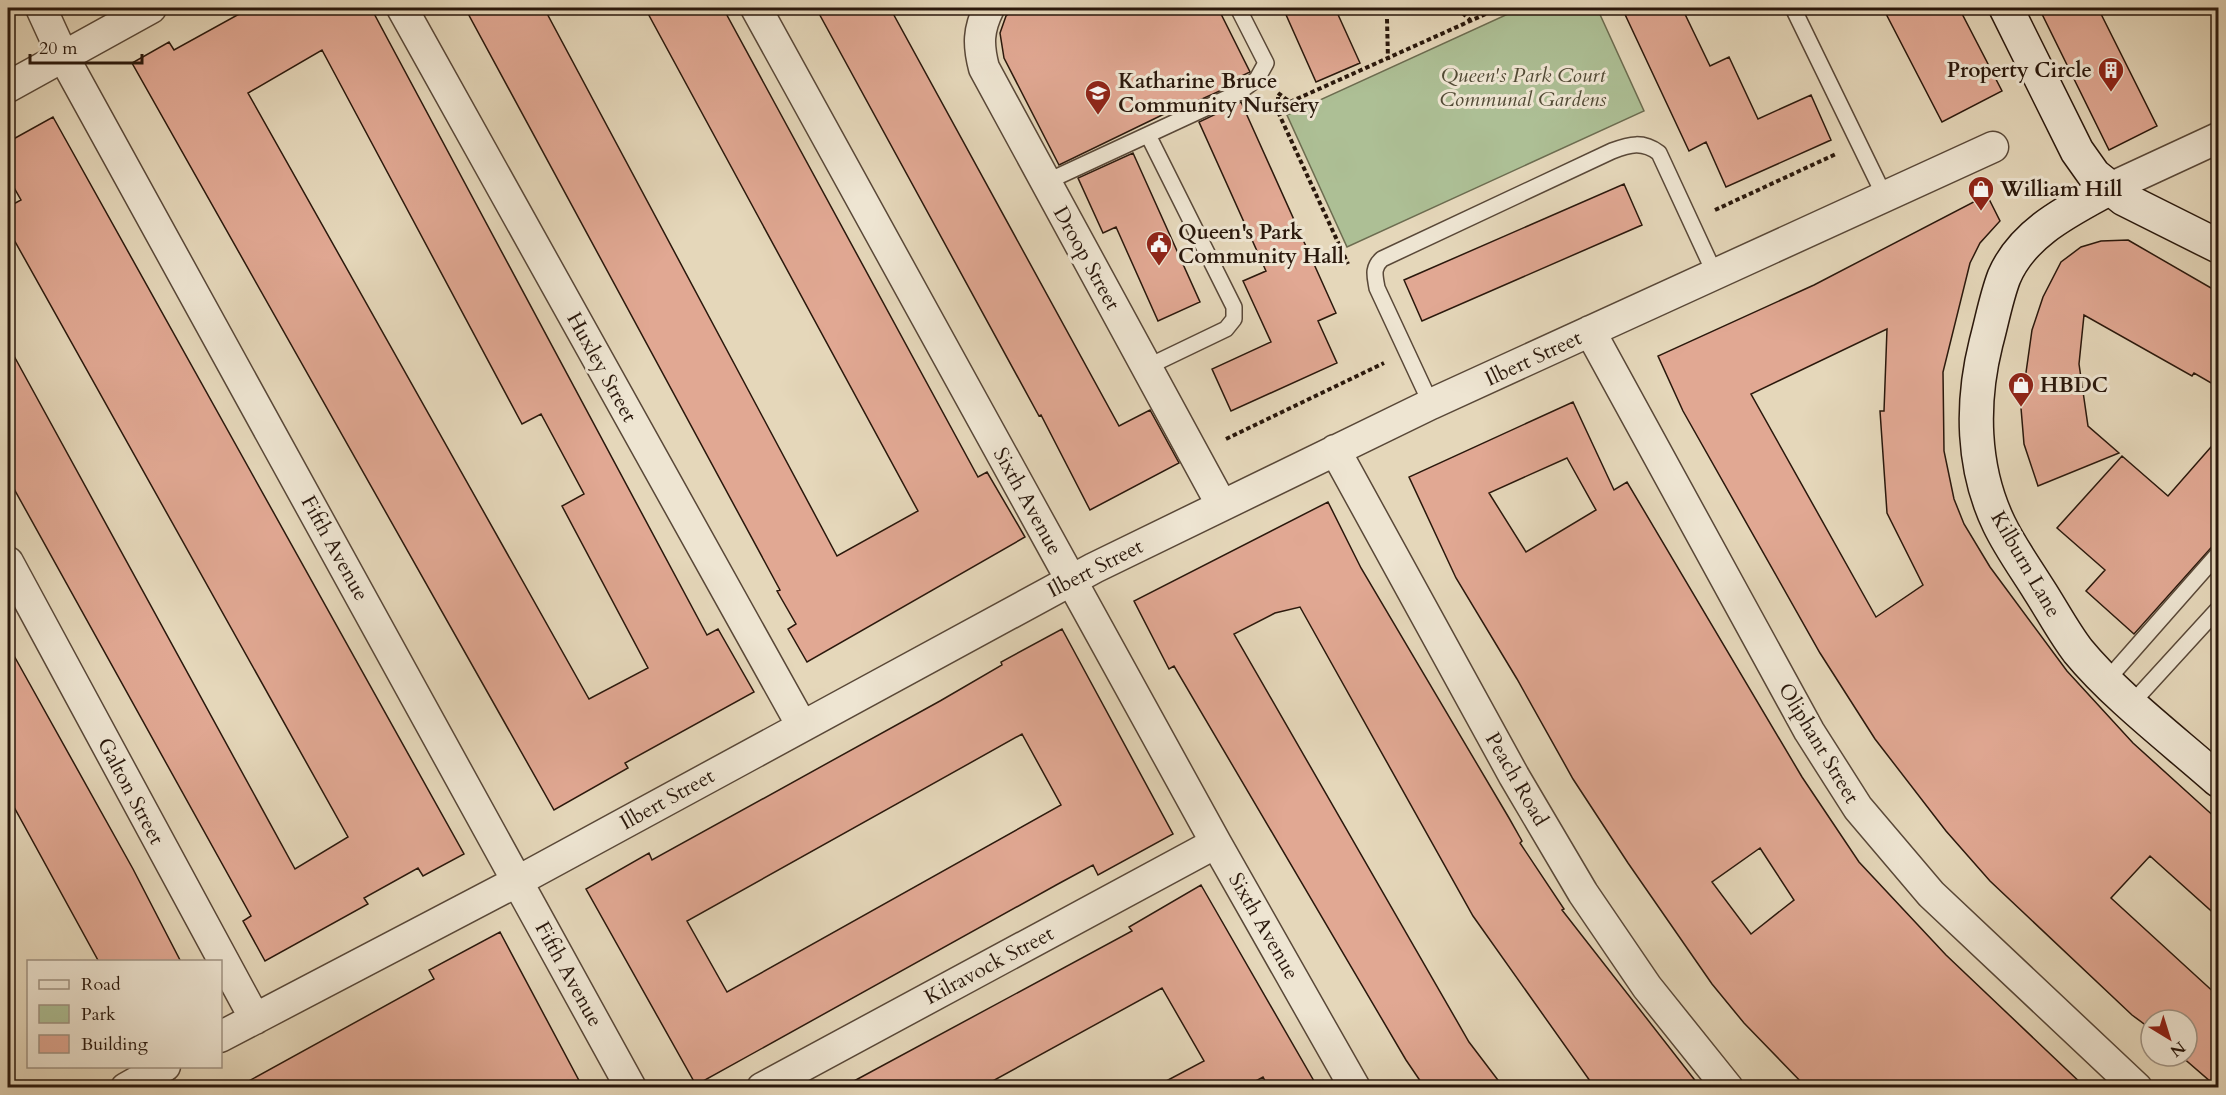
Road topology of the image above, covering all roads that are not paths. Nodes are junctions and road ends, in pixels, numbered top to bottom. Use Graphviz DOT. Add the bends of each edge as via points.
graph roads {
  1 [pos="41,8"];
  2 [pos="151,8"];
  3 [pos="402,8"];
  4 [pos="756,8"];
  5 [pos="989,8"];
  6 [pos="1238,8"];
  7 [pos="1793,8"];
  8 [pos="2006,8"];
  9 [pos="63,56"];
  10 [pos="8,87"];
  11 [pos="1148,135"];
  12 [pos="2218,138"];
  13 [pos="1993,147"];
  14 [pos="1046,182"];
  15 [pos="2110,189"];
  16 [pos="1885,197"];
  17 [pos="2218,246"];
  18 [pos="1715,274"];
  19 [pos="1590,332"];
  20 [pos="1147,367"];
  21 [pos="1431,404"];
  22 [pos="1335,450"];
  23 [pos="1221,504"];
  24 [pos="2218,555"];
  25 [pos="8,562"];
  26 [pos="1071,579"];
  27 [pos="2218,609"];
  28 [pos="2107,680"];
  29 [pos="2132,703"];
  30 [pos="802,726"];
  31 [pos="2218,780"];
  32 [pos="1216,843"];
  33 [pos="518,881"];
  34 [pos="255,1019"];
  35 [pos="222,1037"];
  36 [pos="161,1068"];
  37 [pos="126,1088"];
  38 [pos="631,1088"];
  39 [pos="762,1088"];
  40 [pos="1355,1088"];
  41 [pos="1728,1088"];
  42 [pos="2137,1088"];
  1 -- 9 [label="street, Fifth Avenue"];
  2 -- 9 [label="street"];
  3 -- 30 [label="street, Huxley Street"];
  4 -- 26 [label="street, Sixth Avenue"];
  5 -- 14 [label="street, Droop Street" via="980,24 978,46 984,68"];
  6 -- 11 [label="lane" via="1266,63 1257,79 1238,93"];
  7 -- 16 [label="lane"];
  8 -- 15 [label="main road" via="2077,151"];
  9 -- 10 [label="street"];
  9 -- 33 [label="street, Fifth Avenue"];
  11 -- 14 [label="lane"];
  11 -- 20 [label="lane" via="1234,307 1234,319 1226,329"];
  12 -- 15 [label="street"];
  13 -- 16 [label="street, Ilbert Street"];
  14 -- 20 [label="street, Droop Street"];
  15 -- 17 [label="main road"];
  15 -- 28 [label="main road, Kilburn Lane" via="2060,216 2030,239 2005,276 1984,351 1976,424 1978,462 1999,525 2078,651"];
  16 -- 18 [label="street, Ilbert Street"];
  18 -- 19 [label="street, Ilbert Street"];
  18 -- 21 [label="lane" via="1659,153 1650,145 1627,145 1377,264 1377,288"];
  19 -- 21 [label="street, Ilbert Street"];
  19 -- 42 [label="street, Oliphant Street" via="1809,731 1858,808 1931,894"];
  20 -- 23 [label="street, Droop Street"];
  21 -- 22 [label="street, Ilbert Street"];
  22 -- 23 [label="street, Ilbert Street"];
  22 -- 41 [label="street, Peach Road" via="1514,776 1583,893 1647,987"];
  23 -- 26 [label="street, Ilbert Street"];
  24 -- 28 [label="lane"];
  25 -- 34 [label="street, Galton Street"];
  26 -- 30 [label="street, Ilbert Street"];
  26 -- 32 [label="street, Sixth Avenue"];
  27 -- 29 [label="lane"];
  28 -- 29 [label="main road, Kilburn Lane"];
  29 -- 31 [label="main road, Kilburn Lane"];
  30 -- 33 [label="street, Ilbert Street"];
  32 -- 39 [label="street, Kilravock Street"];
  32 -- 40 [label="street, Sixth Avenue"];
  33 -- 34 [label="street, Ilbert Street"];
  33 -- 38 [label="street, Fifth Avenue"];
  34 -- 35 [label="street, Ilbert Street"];
  36 -- 37 [label="street"];
}
